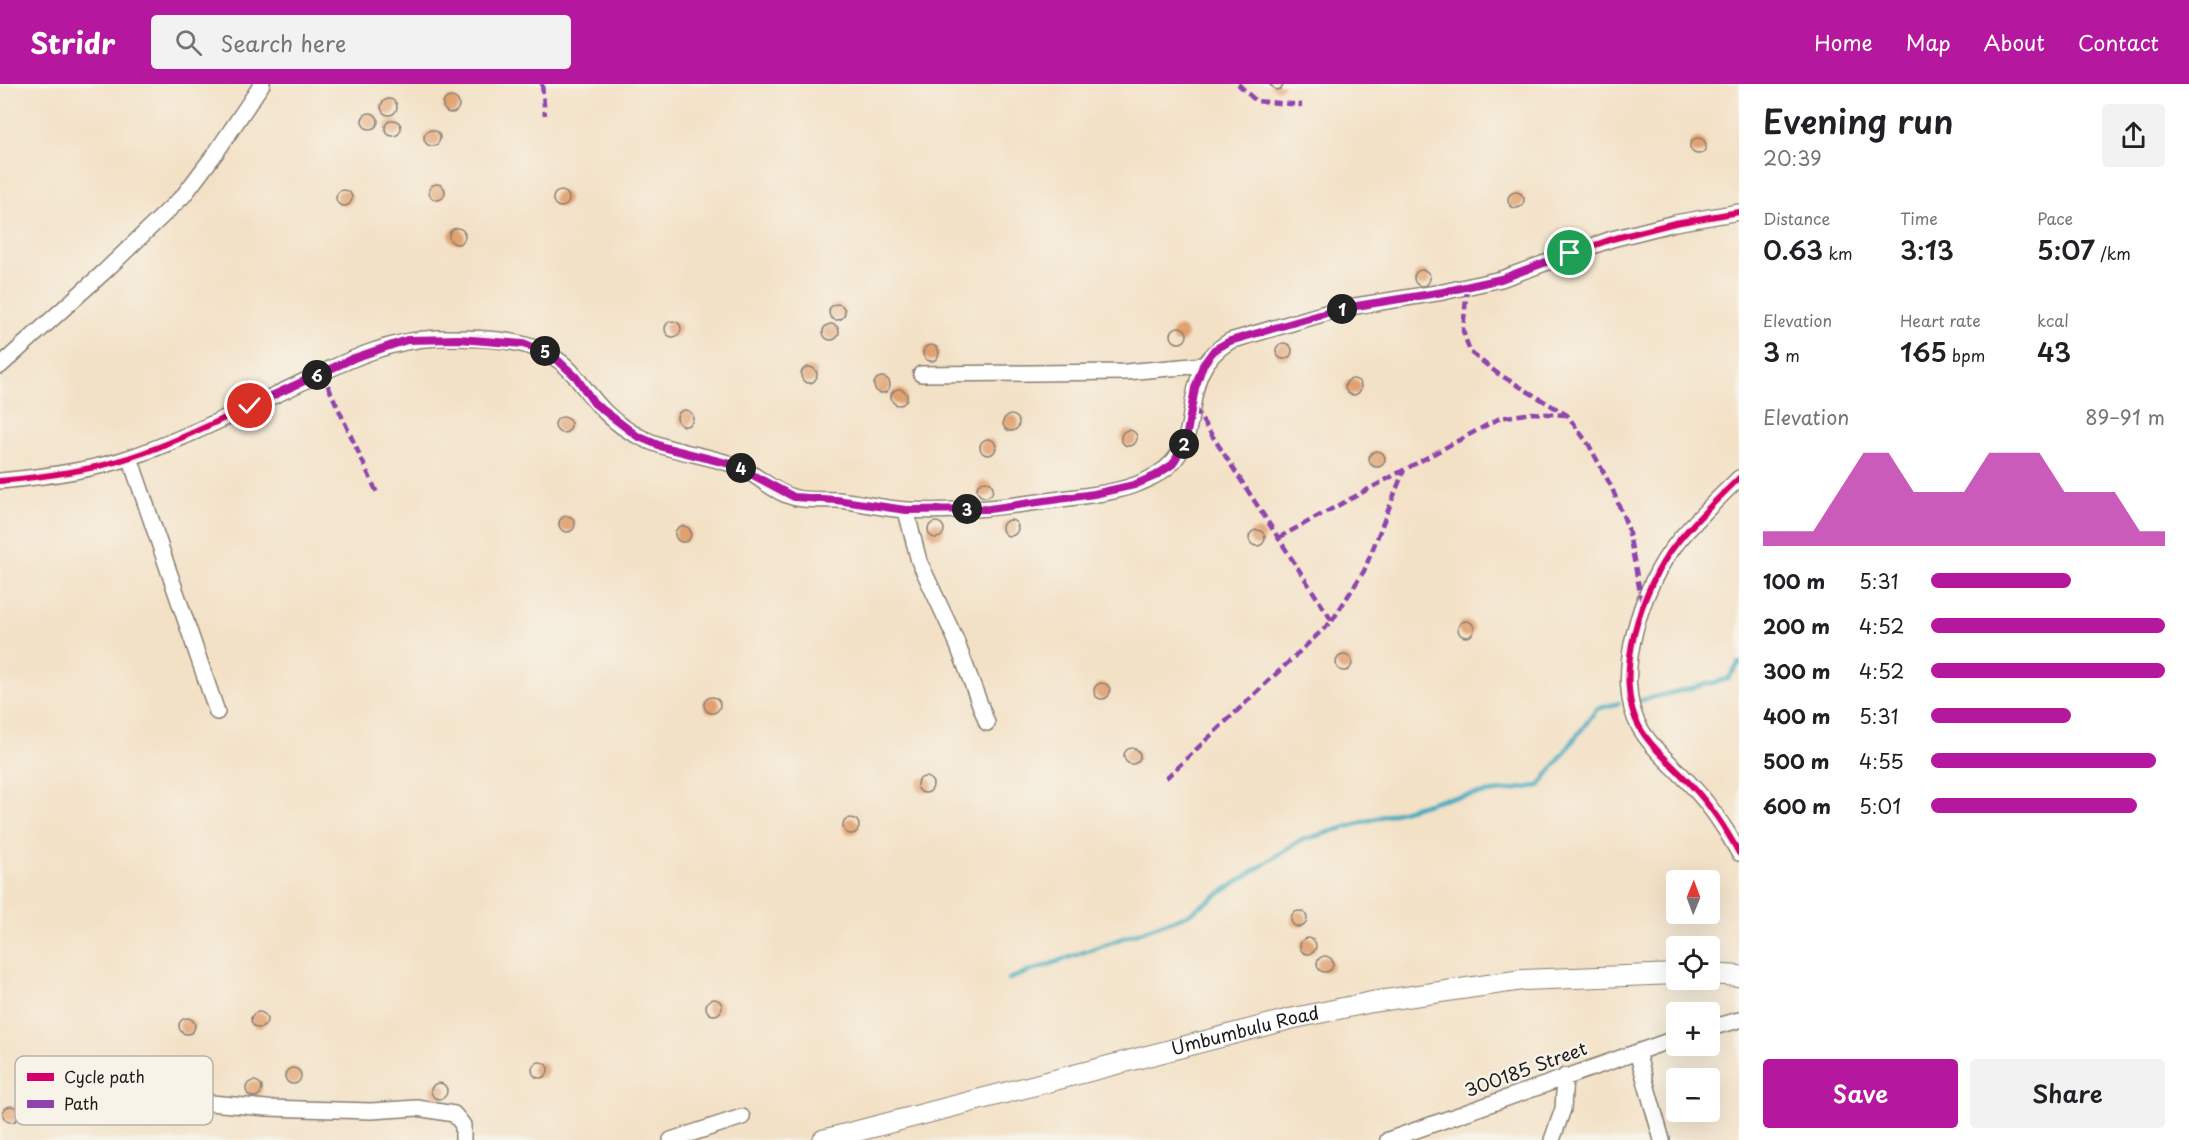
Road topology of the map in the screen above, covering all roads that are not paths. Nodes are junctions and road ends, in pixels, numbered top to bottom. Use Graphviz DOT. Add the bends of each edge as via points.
graph roads {
  1 [pos="262,84"];
  2 [pos="1739,212"];
  3 [pos="1203,365"];
  4 [pos="0,366"];
  5 [pos="921,374"];
  6 [pos="130,458"];
  7 [pos="1739,478"];
  8 [pos="0,481"];
  9 [pos="906,510"];
  10 [pos="217,712"];
  11 [pos="987,723"];
  12 [pos="1739,853"];
  13 [pos="1666,974"];
  14 [pos="1720,975"];
  15 [pos="1739,976"];
  16 [pos="1739,1020"];
  17 [pos="1720,1025"];
  18 [pos="1666,1042"];
  19 [pos="1636,1052"];
  20 [pos="1565,1076"];
  21 [pos="213,1103"];
  22 [pos="742,1117"];
  23 [pos="463,1140"];
  24 [pos="671,1140"];
  25 [pos="823,1140"];
  26 [pos="1388,1140"];
  27 [pos="1552,1140"];
  28 [pos="1662,1140"];
  1 -- 4 [label="street" via="184,195"];
  2 -- 3 [label="street" via="1612,239 1501,279 1333,311 1230,341 1214,350"];
  3 -- 5 [label="street" via="1126,372"];
  3 -- 9 [label="street" via="1186,439 1173,464 1155,476 1094,494 989,509"];
  6 -- 8 [label="street"];
  6 -- 9 [label="street" via="354,358 407,340 495,340 550,353 576,377 594,403 637,436 663,447 734,465 794,497"];
  6 -- 10 [label="street"];
  7 -- 12 [label="street" via="1675,545 1658,570 1638,626 1629,679 1632,707 1640,729 1706,802"];
  9 -- 11 [label="street" via="919,561 955,638"];
  13 -- 25 [label="main road, Umbumbulu Road" via="1522,980 1360,1005 1290,1019"];
  14 -- 15 [label="main road"];
  16 -- 17 [label="street"];
  18 -- 19 [label="street, 300185 Street"];
  19 -- 20 [label="street, 300185 Street"];
  19 -- 28 [label="street"];
  20 -- 26 [label="street, 300185 Street"];
  20 -- 27 [label="street" via="1563,1109"];
  21 -- 23 [label="street" via="290,1109 417,1108 454,1113 463,1125"];
  22 -- 24 [label="street"];
}
